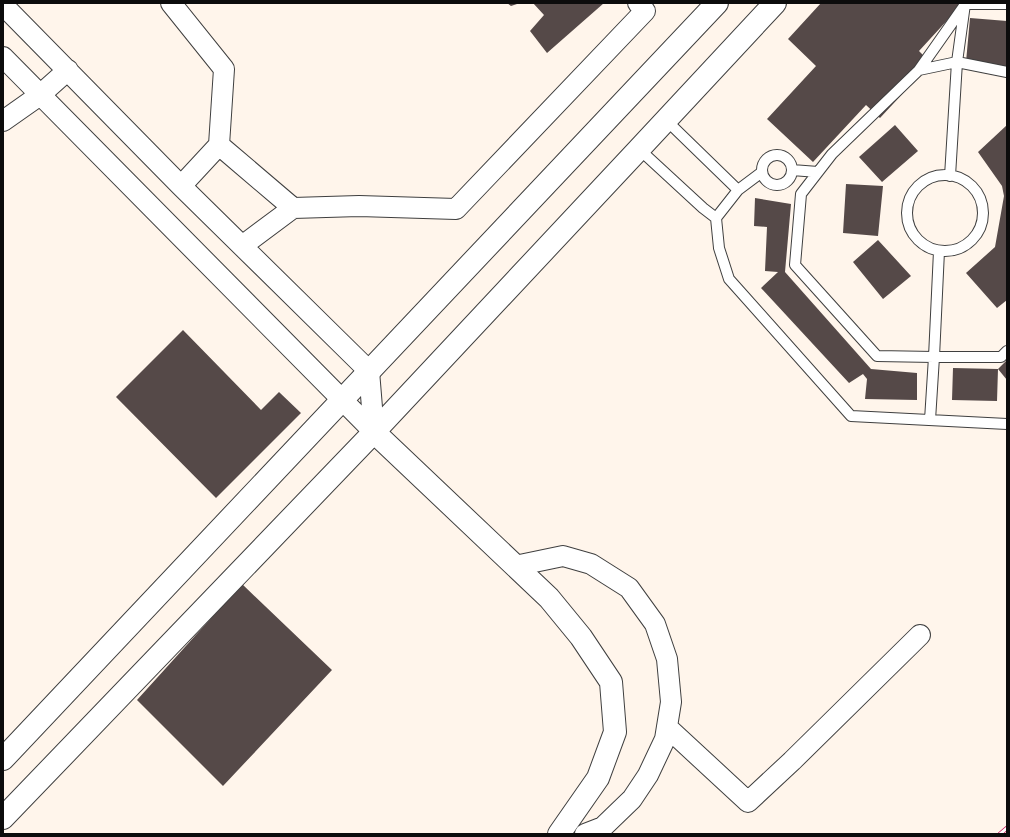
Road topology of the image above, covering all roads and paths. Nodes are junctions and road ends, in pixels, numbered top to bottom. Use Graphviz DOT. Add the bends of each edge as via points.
graph roads {
  1 [pos="171,3"];
  2 [pos="638,3"];
  3 [pos="717,3"];
  4 [pos="775,3"];
  5 [pos="966,3"];
  6 [pos="1007,4"];
  7 [pos="3,5"];
  8 [pos="3,57"];
  9 [pos="957,62"];
  10 [pos="68,70"];
  11 [pos="919,70"];
  12 [pos="1007,72"];
  13 [pos="40,94"];
  14 [pos="666,120"];
  15 [pos="3,121"];
  16 [pos="218,145"];
  17 [pos="639,149"];
  18 [pos="792,170"];
  19 [pos="762,172"];
  20 [pos="818,172"];
  21 [pos="950,176"];
  22 [pos="181,186"];
  23 [pos="738,190"];
  24 [pos="293,208"];
  25 [pos="716,218"];
  26 [pos="242,246"];
  27 [pos="939,251"];
  28 [pos="1007,351"];
  29 [pos="934,357"];
  30 [pos="369,371"];
  31 [pos="342,400"];
  32 [pos="930,420"];
  33 [pos="1007,424"];
  34 [pos="374,432"];
  35 [pos="515,566"];
  36 [pos="920,635"];
  37 [pos="667,727"];
  38 [pos="3,759"];
  39 [pos="3,818"];
  40 [pos="559,834"];
  41 [pos="585,834"];
  1 -- 16 [label="street" via="224,69"];
  2 -- 24 [label="street" via="645,11 456,209 359,206"];
  3 -- 30 [label="street"];
  4 -- 14 [label="street"];
  5 -- 6 [label="lane"];
  5 -- 9 [label="lane"];
  5 -- 11 [label="lane"];
  7 -- 10 [label="street"];
  8 -- 13 [label="street"];
  9 -- 11 [label="lane"];
  9 -- 12 [label="lane"];
  9 -- 21 [label="lane"];
  10 -- 13 [label="street"];
  10 -- 22 [label="street"];
  11 -- 20 [label="lane" via="832,154"];
  13 -- 15 [label="street"];
  13 -- 31 [label="street"];
  14 -- 17 [label="street"];
  14 -- 23 [label="lane"];
  16 -- 22 [label="street"];
  16 -- 24 [label="street"];
  17 -- 25 [label="lane"];
  17 -- 34 [label="street"];
  18 -- 19 [label="lane" via="789,179 781,185 767,182"];
  18 -- 19 [label="lane" via="788,160 775,155 766,159"];
  18 -- 20 [label="lane"];
  19 -- 23 [label="lane"];
  20 -- 29 [label="lane" via="801,194 795,265 876,356"];
  21 -- 27 [label="lane" via="930,178 920,184 907,205 910,229 917,240"];
  21 -- 27 [label="lane" via="966,181 975,190 981,201 983,214 981,227 974,238 952,251"];
  22 -- 26 [label="street"];
  23 -- 25 [label="lane"];
  24 -- 26 [label="street"];
  25 -- 32 [label="lane" via="719,248 729,279 852,416"];
  26 -- 30 [label="street"];
  27 -- 29 [label="lane"];
  28 -- 29 [label="lane" via="1001,356"];
  29 -- 32 [label="lane"];
  30 -- 31 [label="street"];
  30 -- 34 [label="street"];
  31 -- 34 [label="street"];
  31 -- 38 [label="street"];
  32 -- 33 [label="lane"];
  34 -- 35 [label="street"];
  34 -- 39 [label="street"];
  35 -- 37 [label="street" via="563,556 591,564 629,588 655,624 667,659 671,702"];
  35 -- 40 [label="street" via="549,598 581,637 610,682 615,732 598,778"];
  36 -- 37 [label="street" via="748,802"];
  37 -- 41 [label="street" via="665,739 648,775 632,800 603,827"];
}
